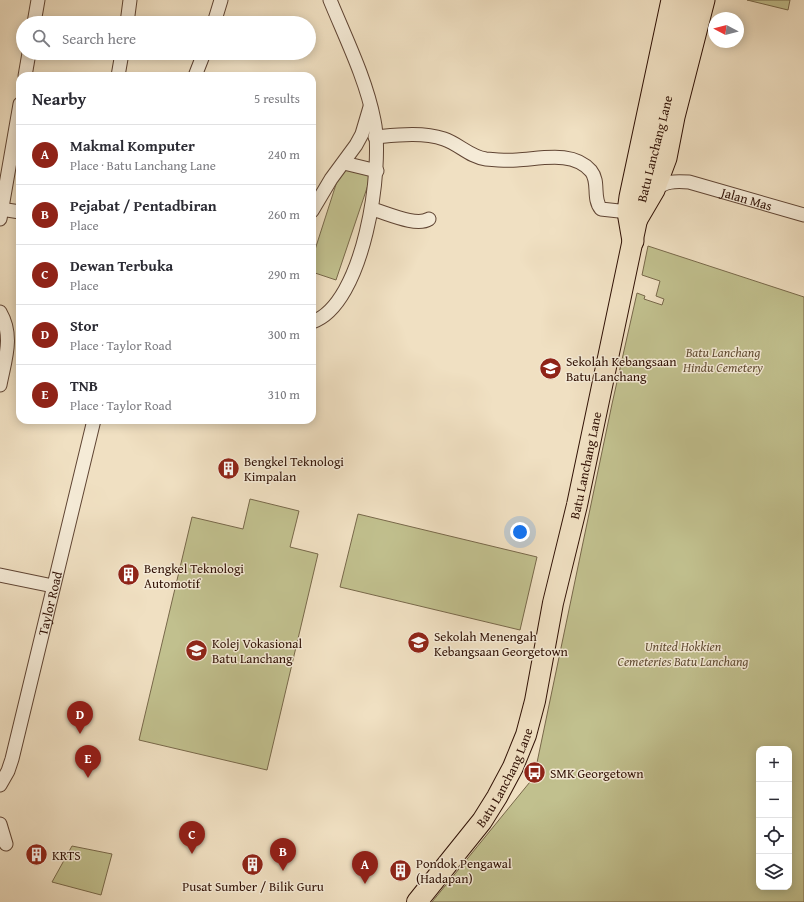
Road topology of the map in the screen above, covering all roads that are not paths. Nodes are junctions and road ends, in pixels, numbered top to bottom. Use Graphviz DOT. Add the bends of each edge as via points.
graph roads {
  1 [pos="38,0"];
  2 [pos="130,0"];
  3 [pos="221,0"];
  4 [pos="330,0"];
  5 [pos="692,0"];
  6 [pos="704,0"];
  7 [pos="672,1"];
  8 [pos="35,16"];
  9 [pos="128,16"];
  10 [pos="216,16"];
  11 [pos="28,60"];
  12 [pos="121,60"];
  13 [pos="201,60"];
  14 [pos="26,72"];
  15 [pos="119,72"];
  16 [pos="197,72"];
  17 [pos="370,105"];
  18 [pos="16,127"];
  19 [pos="375,137"];
  20 [pos="666,158"];
  21 [pos="344,163"];
  22 [pos="377,172"];
  23 [pos="689,182"];
  24 [pos="316,204"];
  25 [pos="640,206"];
  26 [pos="372,208"];
  27 [pos="1,212"];
  28 [pos="16,212"];
  29 [pos="804,214"];
  30 [pos="429,219"];
  31 [pos="633,241"];
  32 [pos="0,312"];
  33 [pos="316,321"];
  34 [pos="0,385"];
  35 [pos="93,424"];
  36 [pos="0,575"];
  37 [pos="53,586"];
  38 [pos="0,784"];
  39 [pos="0,824"];
  40 [pos="6,844"];
  41 [pos="416,902"];
  1 -- 8 [label="street"];
  2 -- 9 [label="street"];
  3 -- 10 [label="street"];
  4 -- 17 [label="street"];
  5 -- 25 [label="main road, Batu Lanchang Lane"];
  6 -- 20 [label="highway"];
  7 -- 25 [label="highway" via="630,196"];
  11 -- 14 [label="street"];
  12 -- 15 [label="street"];
  13 -- 16 [label="street"];
  17 -- 19 [label="street"];
  17 -- 21 [label="street" via="362,134"];
  18 -- 27 [label="street"];
  19 -- 22 [label="street"];
  19 -- 25 [label="street" via="408,134 443,139 478,158 486,159 567,158 585,165 592,172 597,202 601,208"];
  20 -- 23 [label="street, Jalan Mas" via="668,168"];
  20 -- 25 [label="highway"];
  21 -- 22 [label="street"];
  21 -- 24 [label="street"];
  22 -- 26 [label="street"];
  23 -- 25 [label="street, Jalan Mas" via="663,183"];
  23 -- 29 [label="street, Jalan Mas"];
  25 -- 31 [label="highway"];
  26 -- 30 [label="street" via="415,222"];
  26 -- 33 [label="street" via="356,266 327,314"];
  27 -- 28 [label="street"];
  31 -- 41 [label="main road, Batu Lanchang Lane" via="526,735 513,767 490,809"];
  32 -- 34 [label="street" via="7,324 8,334"];
  35 -- 37 [label="street, Taylor Road"];
  36 -- 37 [label="street"];
  37 -- 38 [label="street, Taylor Road" via="12,759"];
  39 -- 40 [label="street"];
}
